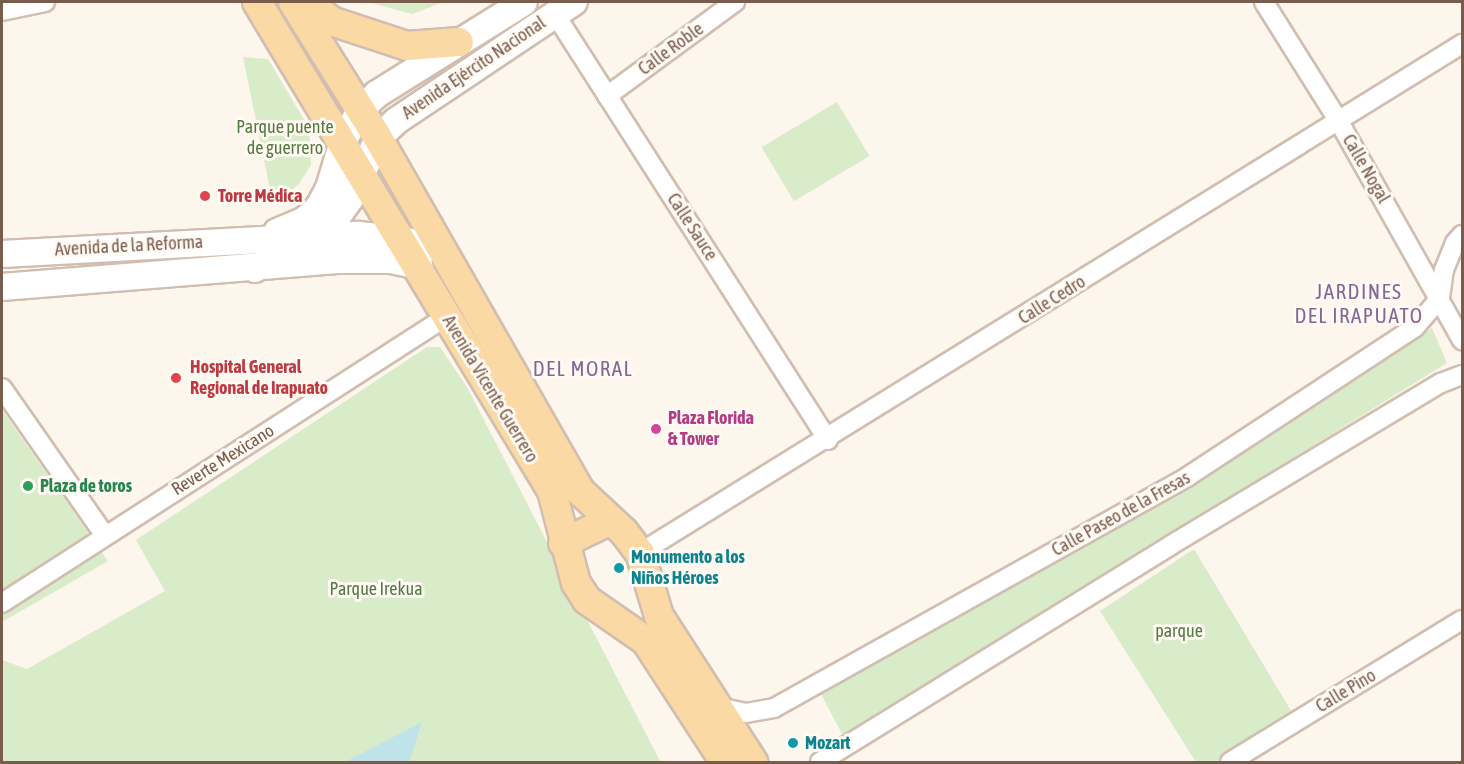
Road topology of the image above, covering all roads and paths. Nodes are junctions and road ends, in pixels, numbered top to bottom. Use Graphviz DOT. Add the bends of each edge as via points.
graph roads {
  1 [pos="45,2"];
  2 [pos="257,2"];
  3 [pos="293,2"];
  4 [pos="307,2"];
  5 [pos="524,2"];
  6 [pos="735,2"];
  7 [pos="1264,2"];
  8 [pos="565,8"];
  9 [pos="2,11"];
  10 [pos="459,42"];
  11 [pos="1462,44"];
  12 [pos="607,96"];
  13 [pos="360,110"];
  14 [pos="1338,120"];
  15 [pos="378,138"];
  16 [pos="343,142"];
  17 [pos="361,170"];
  18 [pos="1462,235"];
  19 [pos="314,236"];
  20 [pos="257,239"];
  21 [pos="399,239"];
  22 [pos="2,254"];
  23 [pos="430,258"];
  24 [pos="255,269"];
  25 [pos="2,287"];
  26 [pos="1440,298"];
  27 [pos="446,317"];
  28 [pos="1462,340"];
  29 [pos="1462,375"];
  30 [pos="2,388"];
  31 [pos="828,440"];
  32 [pos="611,520"];
  33 [pos="104,534"];
  34 [pos="563,543"];
  35 [pos="640,553"];
  36 [pos="651,592"];
  37 [pos="2,603"];
  38 [pos="604,612"];
  39 [pos="1462,620"];
  40 [pos="718,707"];
  41 [pos="725,762"];
  42 [pos="753,762"];
  43 [pos="820,762"];
  44 [pos="1230,762"];
  1 -- 9 [label="street"];
  2 -- 16 [label="main road, Avenida Vicente Guerrero"];
  3 -- 13 [label="main road, Avenida Vicente Guerrero"];
  4 -- 10 [label="main road" via="331,21 406,46"];
  5 -- 10 [label="main road, Avenida Ejército Nacional"];
  6 -- 12 [label="street, Calle Roble"];
  7 -- 14 [label="street, Calle Nogal"];
  8 -- 12 [label="street, Calle Sauce"];
  8 -- 15 [label="main road, Avenida Ejército Nacional" via="396,121"];
  10 -- 13 [label="main road, Avenida Ejército Nacional" via="377,94"];
  11 -- 14 [label="street, Calle Cedro"];
  12 -- 31 [label="street, Calle Sauce"];
  13 -- 15 [label="main road, Avenida Vicente Guerrero"];
  13 -- 16 [label="main road, Avenida Ejército Nacional"];
  14 -- 26 [label="street, Calle Nogal"];
  14 -- 31 [label="street, Calle Cedro"];
  15 -- 17 [label="main road, Avenida de la Reforma"];
  15 -- 23 [label="main road, Avenida Vicente Guerrero"];
  16 -- 17 [label="main road, Avenida Vicente Guerrero"];
  16 -- 20 [label="main road, Avenida de la Reforma" via="319,207 306,220"];
  17 -- 19 [label="main road, Avenida de la Reforma" via="352,196 334,221"];
  17 -- 21 [label="main road, Avenida Vicente Guerrero"];
  18 -- 26 [label="street" via="1444,270"];
  19 -- 20 [label="main road, Avenida de la Reforma"];
  19 -- 21 [label="main road, Avenida de la Reforma"];
  19 -- 24 [label="main road, Avenida de la Reforma"];
  20 -- 22 [label="main road, Avenida de la Reforma"];
  21 -- 23 [label="main road, Avenida Vicente Guerrero"];
  23 -- 24 [label="main road, Avenida de la Reforma" via="368,258"];
  23 -- 27 [label="main road, Avenida Vicente Guerrero"];
  23 -- 32 [label="main road, Avenida Vicente Guerrero" via="581,492"];
  24 -- 25 [label="main road, Avenida de la Reforma"];
  26 -- 28 [label="street, Calle Nogal"];
  26 -- 40 [label="street, Calle Paseo de la Fresas" via="1415,327 1187,477 774,708 746,713"];
  27 -- 33 [label="street, Reverte Mexicano"];
  27 -- 34 [label="main road, Avenida Vicente Guerrero" via="552,491"];
  29 -- 43 [label="street" via="1441,383 1171,545"];
  30 -- 33 [label="street"];
  31 -- 35 [label="street, Calle Cedro"];
  32 -- 34 [label="main road"];
  32 -- 35 [label="main road, Avenida Vicente Guerrero"];
  33 -- 37 [label="street, Reverte Mexicano"];
  34 -- 38 [label="main road, Avenida Vicente Guerrero" via="576,584 587,600"];
  35 -- 36 [label="main road, Avenida Vicente Guerrero"];
  36 -- 38 [label="main road" via="639,602"];
  36 -- 40 [label="main road, Avenida Vicente Guerrero" via="659,616"];
  38 -- 41 [label="main road, Avenida Vicente Guerrero" via="646,641"];
  39 -- 44 [label="street, Calle Pino"];
  40 -- 42 [label="main road, Avenida Vicente Guerrero"];
}
